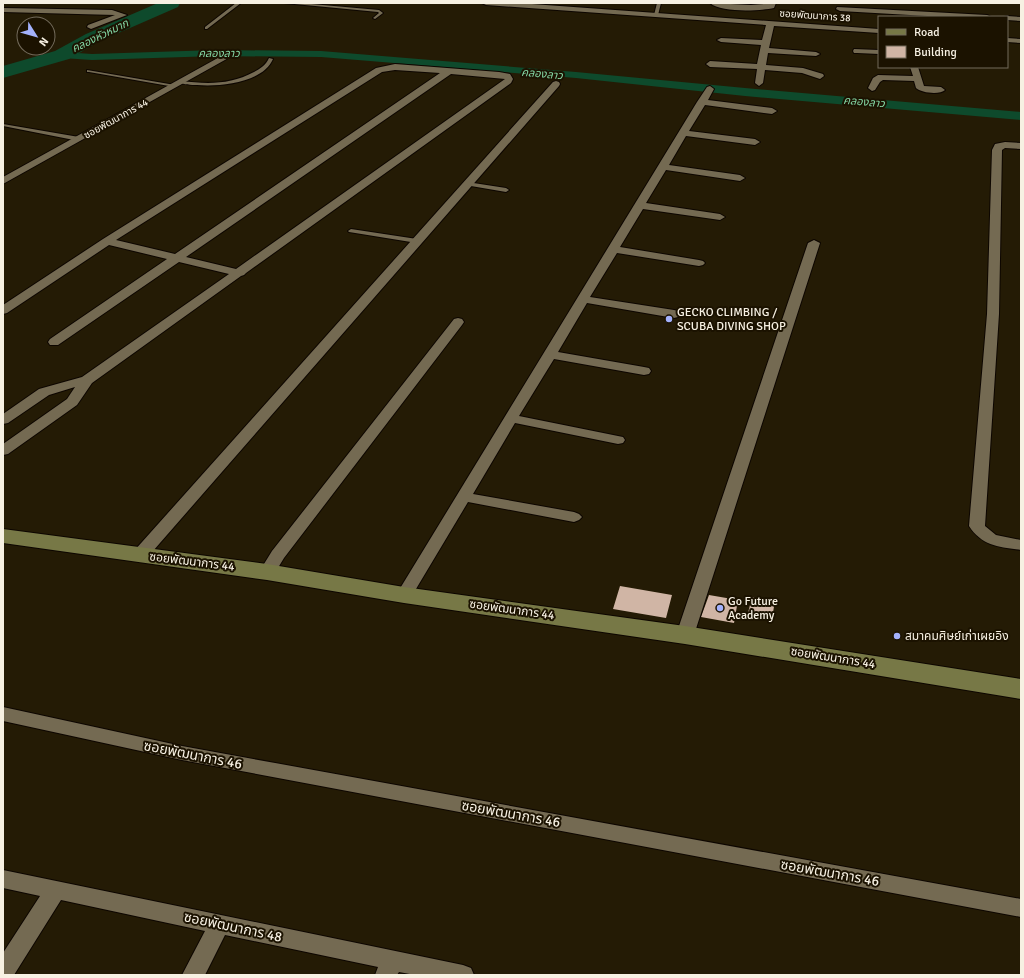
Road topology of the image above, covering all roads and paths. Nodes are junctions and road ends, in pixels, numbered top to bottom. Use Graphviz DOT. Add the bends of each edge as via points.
graph roads {
  1 [pos="68,3"];
  2 [pos="239,3"];
  3 [pos="286,3"];
  4 [pos="486,3"];
  5 [pos="598,3"];
  6 [pos="615,3"];
  7 [pos="659,3"];
  8 [pos="714,3"];
  9 [pos="772,3"];
  10 [pos="760,8"];
  11 [pos="6,9"];
  12 [pos="595,11"];
  13 [pos="58,12"];
  14 [pos="611,12"];
  15 [pos="656,15"];
  16 [pos="841,16"];
  17 [pos="878,16"];
  18 [pos="375,18"];
  19 [pos="1008,18"];
  20 [pos="1021,19"];
  21 [pos="757,23"];
  22 [pos="770,24"];
  23 [pos="91,27"];
  24 [pos="206,28"];
  25 [pos="878,31"];
  26 [pos="721,40"];
  27 [pos="1008,40"];
  28 [pos="1021,41"];
  29 [pos="765,47"];
  30 [pos="857,51"];
  31 [pos="878,52"];
  32 [pos="816,54"];
  33 [pos="228,56"];
  34 [pos="727,56"];
  35 [pos="271,59"];
  36 [pos="761,63"];
  37 [pos="710,64"];
  38 [pos="814,68"];
  39 [pos="914,68"];
  40 [pos="89,71"];
  41 [pos="449,71"];
  42 [pos="820,76"];
  43 [pos="918,79"];
  44 [pos="759,83"];
  45 [pos="178,84"];
  46 [pos="556,84"];
  47 [pos="872,88"];
  48 [pos="710,89"];
  49 [pos="941,90"];
  50 [pos="702,102"];
  51 [pos="772,110"];
  52 [pos="3,126"];
  53 [pos="684,133"];
  54 [pos="79,139"];
  55 [pos="755,142"];
  56 [pos="1021,146"];
  57 [pos="663,167"];
  58 [pos="740,178"];
  59 [pos="3,181"];
  60 [pos="467,184"];
  61 [pos="506,190"];
  62 [pos="640,205"];
  63 [pos="720,217"];
  64 [pos="351,231"];
  65 [pos="107,240"];
  66 [pos="417,241"];
  67 [pos="814,243"];
  68 [pos="613,249"];
  69 [pos="176,257"];
  70 [pos="699,263"];
  71 [pos="240,273"];
  72 [pos="583,299"];
  73 [pos="3,310"];
  74 [pos="674,314"];
  75 [pos="458,322"];
  76 [pos="54,342"];
  77 [pos="550,354"];
  78 [pos="644,371"];
  79 [pos="87,380"];
  80 [pos="511,418"];
  81 [pos="3,420"];
  82 [pos="618,440"];
  83 [pos="3,451"];
  84 [pos="464,497"];
  85 [pos="574,517"];
  86 [pos="3,536"];
  87 [pos="1021,545"];
  88 [pos="140,555"];
  89 [pos="267,572"];
  90 [pos="404,595"];
  91 [pos="685,635"];
  92 [pos="1021,689"];
  93 [pos="3,714"];
  94 [pos="3,879"];
  95 [pos="56,890"];
  96 [pos="1021,908"];
  97 [pos="220,924"];
  98 [pos="389,968"];
  99 [pos="3,972"];
  100 [pos="193,975"];
  101 [pos="464,975"];
  1 -- 13 [label="street"];
  2 -- 24 [label="lane"];
  3 -- 18 [label="lane" via="379,11 381,13"];
  4 -- 12 [label="street, ซอยพัฒนาการ 38"];
  5 -- 12 [label="street"];
  6 -- 14 [label="street"];
  7 -- 15 [label="lane"];
  8 -- 10 [label="street" via="722,6"];
  9 -- 10 [label="street" via="771,6"];
  10 -- 21 [label="street"];
  11 -- 13 [label="street"];
  12 -- 14 [label="street, ซอยพัฒนาการ 38"];
  13 -- 23 [label="street" via="114,10 123,15"];
  14 -- 15 [label="street, ซอยพัฒนาการ 38"];
  15 -- 21 [label="street, ซอยพัฒนาการ 38"];
  16 -- 17 [label="street"];
  16 -- 22 [label="street, ซอยพัฒนาการ 38"];
  16 -- 25 [label="street, ซอยพัฒนาการ 38"];
  19 -- 20 [label="street"];
  21 -- 22 [label="street, ซอยพัฒนาการ 38"];
  22 -- 29 [label="street"];
  26 -- 29 [label="street"];
  27 -- 28 [label="street"];
  29 -- 32 [label="street"];
  29 -- 36 [label="street"];
  30 -- 31 [label="street"];
  33 -- 45 [label="street, ซอยพัฒนาการ 44"];
  34 -- 36 [label="street"];
  35 -- 45 [label="lane" via="265,67 236,82 215,85"];
  36 -- 37 [label="street"];
  36 -- 38 [label="street"];
  36 -- 42 [label="street"];
  36 -- 44 [label="street"];
  39 -- 43 [label="street"];
  40 -- 45 [label="lane"];
  41 -- 65 [label="street" via="394,67 380,70"];
  41 -- 69 [label="street"];
  41 -- 71 [label="street" via="509,78"];
  43 -- 47 [label="street" via="881,77"];
  43 -- 49 [label="street" via="920,88"];
  45 -- 54 [label="street, ซอยพัฒนาการ 44"];
  46 -- 60 [label="street"];
  48 -- 50 [label="street"];
  50 -- 51 [label="street"];
  50 -- 53 [label="street"];
  52 -- 54 [label="lane"];
  53 -- 55 [label="street"];
  53 -- 57 [label="street"];
  54 -- 59 [label="street, ซอยพัฒนาการ 44"];
  56 -- 87 [label="street" via="998,146 993,314 977,526 983,534 993,540"];
  57 -- 58 [label="street"];
  57 -- 62 [label="street"];
  60 -- 61 [label="lane"];
  60 -- 66 [label="street"];
  62 -- 63 [label="street"];
  62 -- 68 [label="street"];
  64 -- 66 [label="lane"];
  65 -- 69 [label="street"];
  65 -- 73 [label="street"];
  66 -- 88 [label="street"];
  67 -- 91 [label="street"];
  68 -- 70 [label="street"];
  68 -- 72 [label="street"];
  69 -- 71 [label="street"];
  69 -- 76 [label="street"];
  71 -- 79 [label="street"];
  72 -- 74 [label="street"];
  72 -- 77 [label="street"];
  75 -- 89 [label="street"];
  77 -- 78 [label="street"];
  77 -- 80 [label="street"];
  79 -- 81 [label="street" via="44,392"];
  79 -- 83 [label="street" via="72,402"];
  80 -- 82 [label="street"];
  80 -- 84 [label="street"];
  84 -- 85 [label="street"];
  84 -- 90 [label="street"];
  86 -- 88 [label="street, ซอยพัฒนาการ 44"];
  88 -- 89 [label="street, ซอยพัฒนาการ 44"];
  89 -- 90 [label="street, ซอยพัฒนาการ 44"];
  90 -- 91 [label="street, ซอยพัฒนาการ 44"];
  91 -- 92 [label="street, ซอยพัฒนาการ 44"];
  93 -- 96 [label="street, ซอยพัฒนาการ 46" via="182,754"];
  94 -- 95 [label="street, ซอยพัฒนาการ 48"];
  95 -- 97 [label="street, ซอยพัฒนาการ 48"];
  95 -- 99 [label="street"];
  97 -- 98 [label="street, ซอยพัฒนาการ 48"];
  97 -- 100 [label="street"];
  98 -- 101 [label="street, ซอยพัฒนาการ 48"];
}
